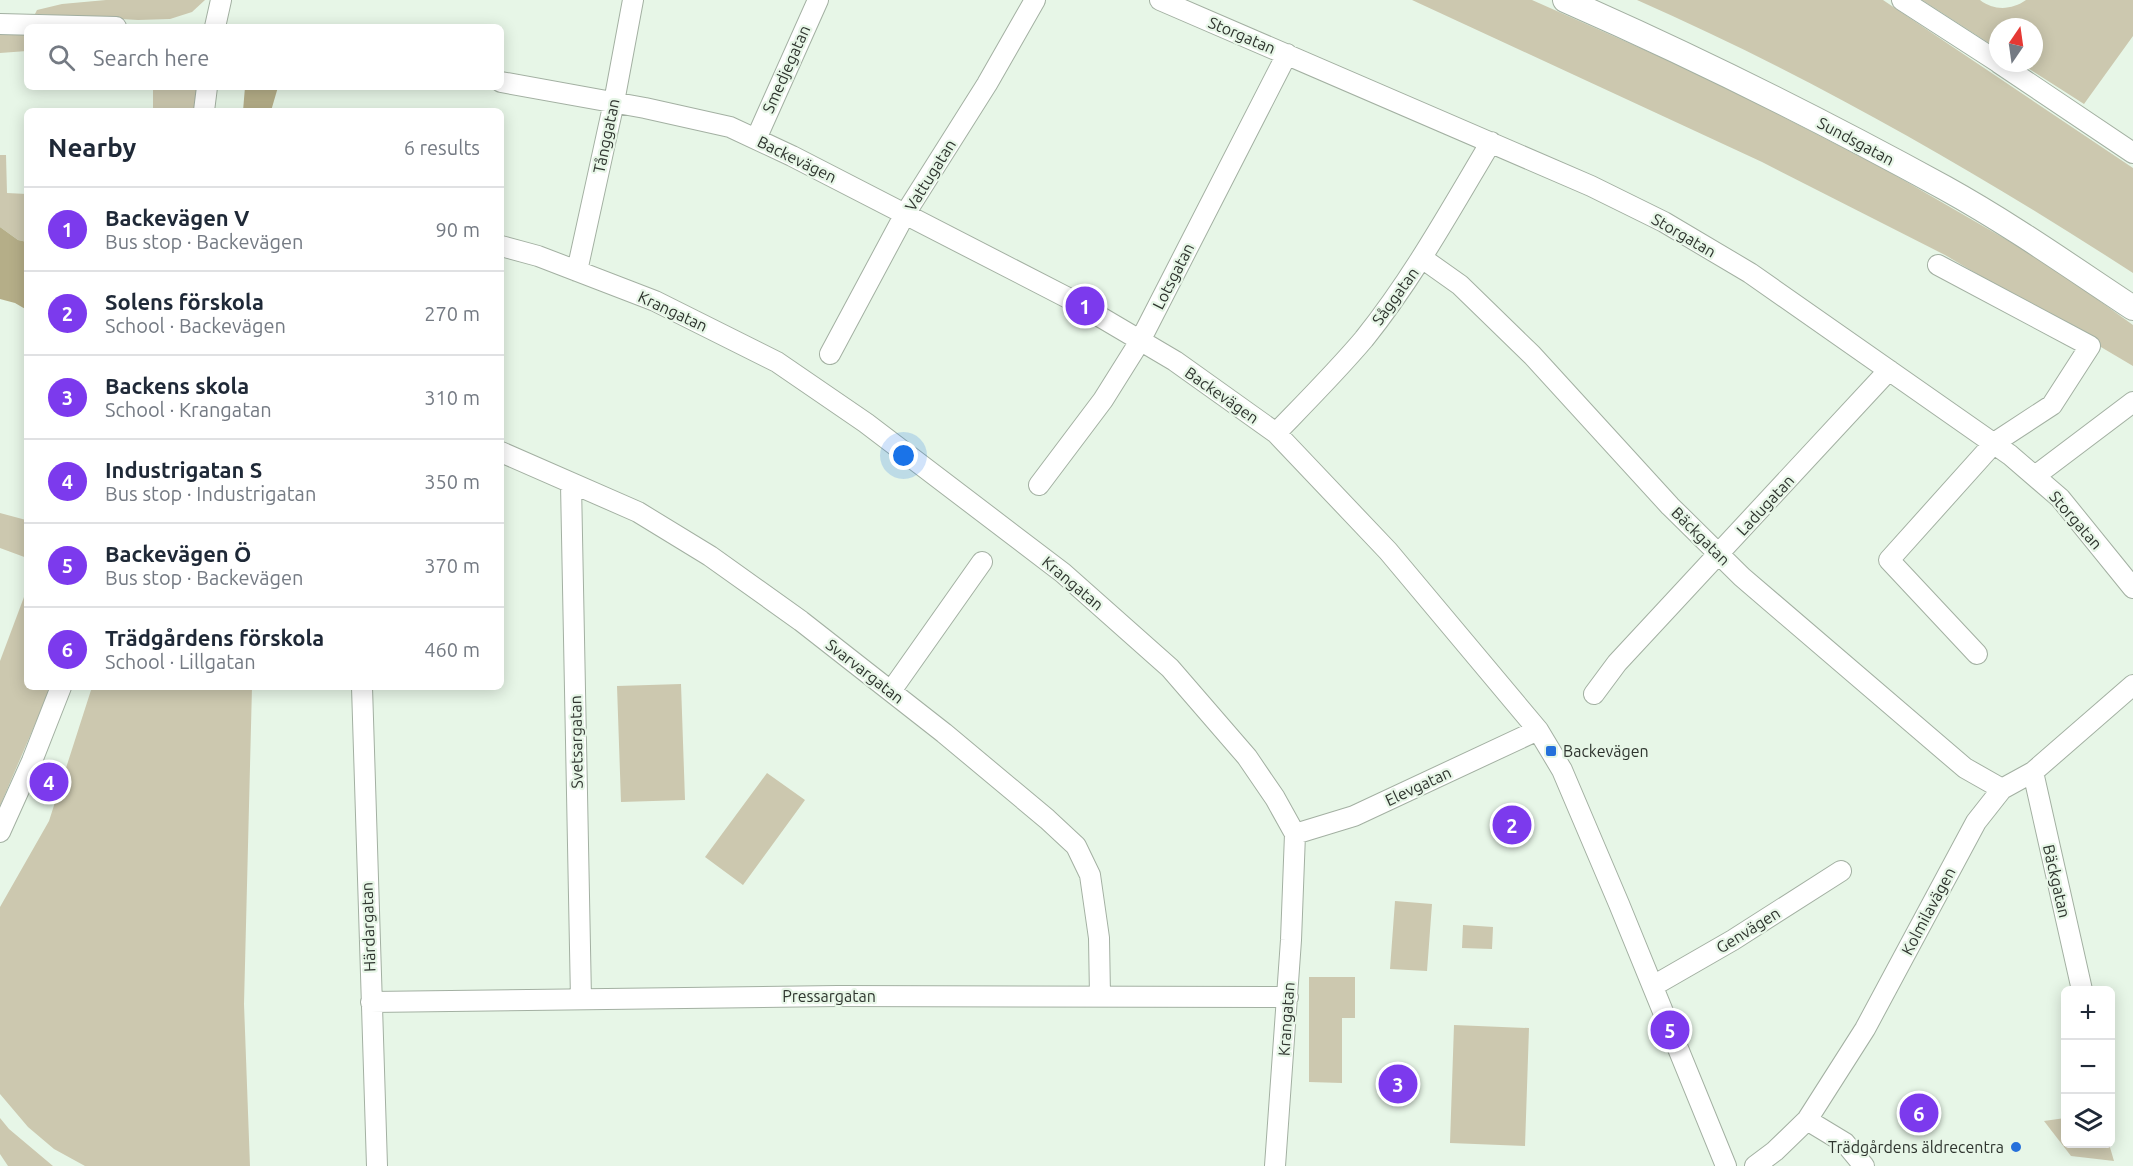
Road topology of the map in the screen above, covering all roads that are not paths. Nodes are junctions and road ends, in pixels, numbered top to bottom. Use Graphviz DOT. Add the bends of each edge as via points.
graph roads {
  1 [pos="221,0"];
  2 [pos="633,0"];
  3 [pos="818,0"];
  4 [pos="1035,0"];
  5 [pos="1160,0"];
  6 [pos="1565,0"];
  7 [pos="1902,0"];
  8 [pos="0,24"];
  9 [pos="216,24"];
  10 [pos="24,25"];
  11 [pos="1287,54"];
  12 [pos="1989,57"];
  13 [pos="2012,72"];
  14 [pos="504,83"];
  15 [pos="207,90"];
  16 [pos="614,102"];
  17 [pos="204,108"];
  18 [pos="756,139"];
  19 [pos="1491,142"];
  20 [pos="2133,153"];
  21 [pos="905,214"];
  22 [pos="504,247"];
  23 [pos="1422,258"];
  24 [pos="1938,265"];
  25 [pos="577,271"];
  26 [pos="2133,308"];
  27 [pos="1140,341"];
  28 [pos="831,354"];
  29 [pos="1889,370"];
  30 [pos="2133,402"];
  31 [pos="1276,433"];
  32 [pos="1994,443"];
  33 [pos="504,453"];
  34 [pos="2035,476"];
  35 [pos="571,484"];
  36 [pos="1039,485"];
  37 [pos="1720,554"];
  38 [pos="982,562"];
  39 [pos="2133,588"];
  40 [pos="1977,654"];
  41 [pos="2133,685"];
  42 [pos="60,690"];
  43 [pos="362,690"];
  44 [pos="891,691"];
  45 [pos="1594,694"];
  46 [pos="1538,730"];
  47 [pos="2032,772"];
  48 [pos="2002,789"];
  49 [pos="0,832"];
  50 [pos="1295,834"];
  51 [pos="1841,871"];
  52 [pos="1653,986"];
  53 [pos="2081,986"];
  54 [pos="1100,996"];
  55 [pos="1288,997"];
  56 [pos="580,999"];
  57 [pos="371,1002"];
  58 [pos="1807,1120"];
  59 [pos="377,1166"];
  60 [pos="1275,1166"];
  61 [pos="1726,1166"];
  62 [pos="1755,1166"];
  63 [pos="1864,1166"];
  1 -- 9 [label="street"];
  2 -- 16 [label="street, Tånggatan"];
  3 -- 18 [label="street, Smedjegatan"];
  4 -- 21 [label="street, Vattugatan"];
  5 -- 11 [label="street, Storgatan"];
  6 -- 26 [label="main road, Sundsgatan" via="1777,99 1946,189"];
  7 -- 12 [label="street"];
  8 -- 10 [label="street"];
  11 -- 19 [label="street, Storgatan"];
  11 -- 27 [label="street, Lotsgatan"];
  13 -- 20 [label="street"];
  14 -- 16 [label="street, Backevägen"];
  15 -- 17 [label="street"];
  16 -- 18 [label="street, Backevägen" via="730,127"];
  16 -- 25 [label="street, Tånggatan"];
  18 -- 21 [label="street, Backevägen"];
  19 -- 23 [label="street, Såggatan"];
  19 -- 29 [label="street, Storgatan" via="1664,222 1750,273"];
  21 -- 27 [label="street, Backevägen" via="1070,299"];
  21 -- 28 [label="street, Vattugatan"];
  22 -- 25 [label="street, Krangatan"];
  23 -- 31 [label="street, Såggatan" via="1346,360"];
  23 -- 37 [label="street, Bäckgatan" via="1460,285 1533,355 1670,506"];
  24 -- 32 [label="street" via="2090,346 2052,405"];
  25 -- 50 [label="street, Krangatan" via="655,301 777,362 866,423 1063,573 1170,668 1246,757"];
  27 -- 31 [label="street, Backevägen" via="1175,361"];
  27 -- 36 [label="street, Lotsgatan" via="1103,400"];
  29 -- 32 [label="street, Storgatan"];
  29 -- 37 [label="street, Ladugatan"];
  30 -- 34 [label="street"];
  31 -- 46 [label="street, Backevägen" via="1388,551"];
  32 -- 34 [label="street, Storgatan"];
  32 -- 40 [label="street" via="1889,560"];
  33 -- 35 [label="street, Svarvargatan"];
  34 -- 39 [label="street, Storgatan" via="2060,498"];
  35 -- 44 [label="street, Svarvargatan" via="638,512 710,556"];
  35 -- 56 [label="street, Svetsargatan"];
  37 -- 45 [label="street, Ladugatan" via="1617,663"];
  37 -- 48 [label="street, Bäckgatan" via="1965,768"];
  38 -- 44 [label="street"];
  41 -- 47 [label="street, Kolmilavägen"];
  42 -- 49 [label="street"];
  43 -- 57 [label="street, Härdargatan"];
  44 -- 54 [label="street, Svarvargatan" via="1077,846 1090,875 1099,938"];
  46 -- 50 [label="street, Elevgatan" via="1354,816"];
  46 -- 52 [label="street, Backevägen" via="1562,770"];
  47 -- 48 [label="street, Kolmilavägen"];
  47 -- 53 [label="street, Bäckgatan"];
  48 -- 58 [label="street, Kolmilavägen" via="1976,822 1865,1029"];
  50 -- 55 [label="street, Krangatan"];
  51 -- 52 [label="street, Genvägen"];
  52 -- 61 [label="street, Backevägen"];
  54 -- 55 [label="street, Pressargatan"];
  54 -- 56 [label="street, Pressargatan"];
  55 -- 60 [label="street, Krangatan"];
  56 -- 57 [label="street, Pressargatan"];
  57 -- 59 [label="street, Härdargatan"];
  58 -- 62 [label="street, Kolmilavägen"];
  58 -- 63 [label="street" via="1845,1143"];
}
